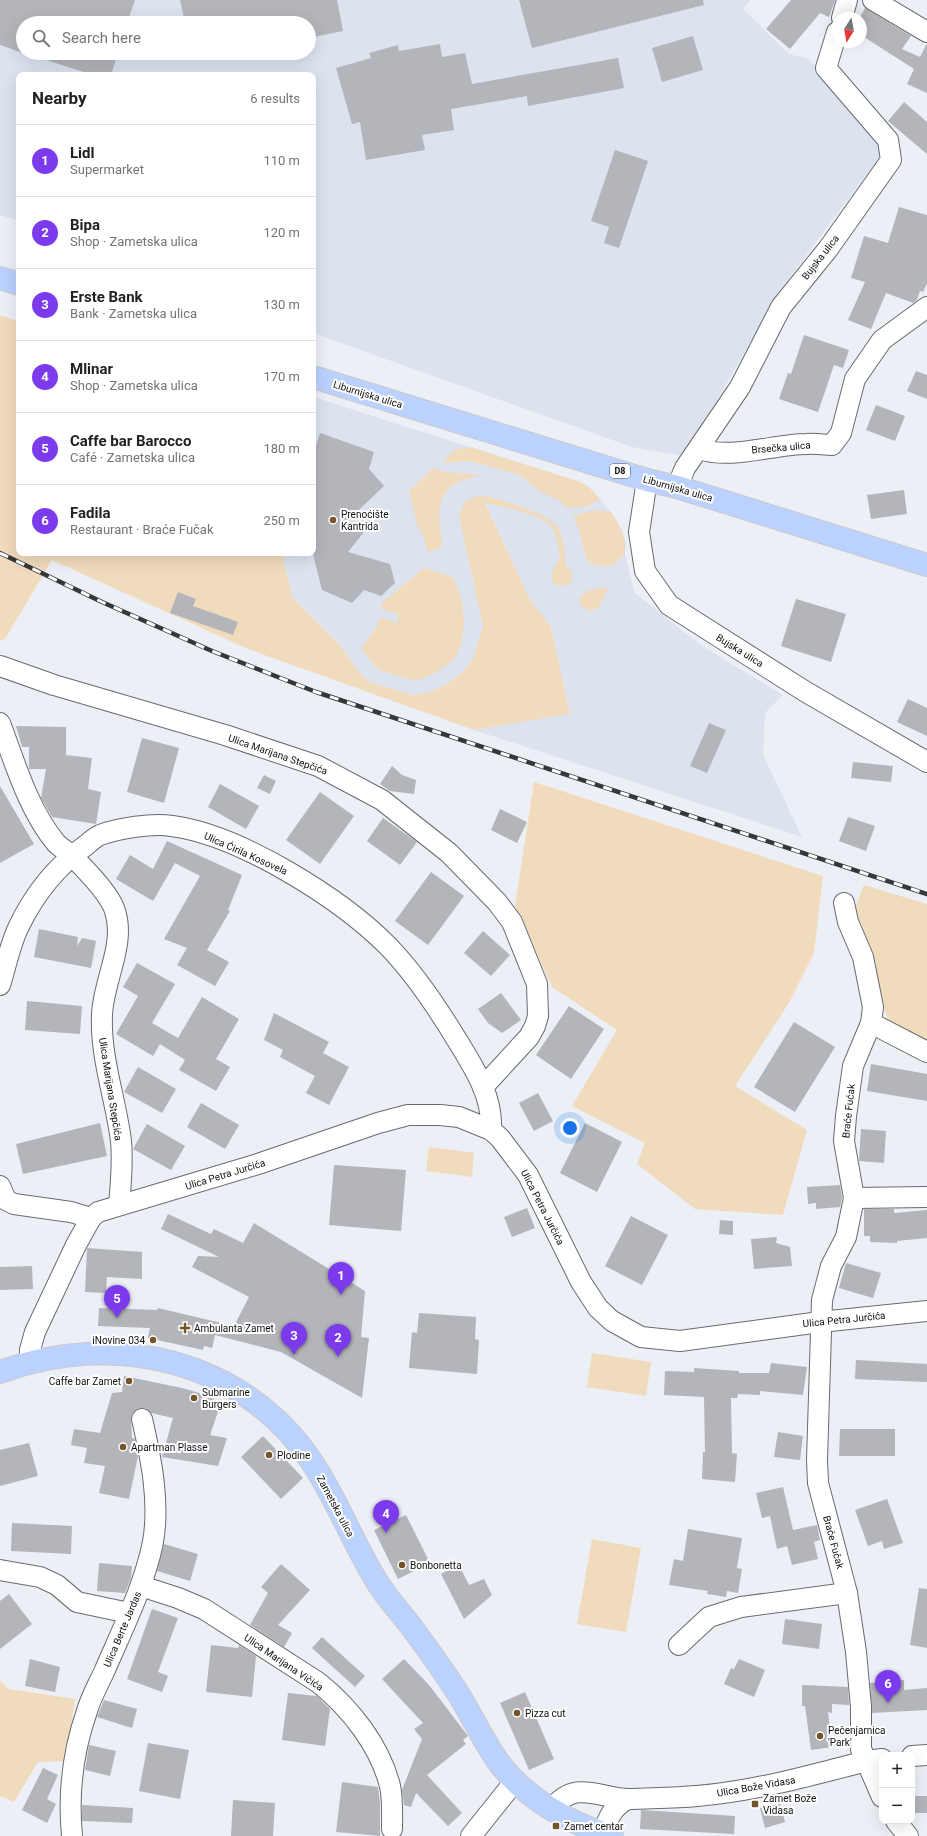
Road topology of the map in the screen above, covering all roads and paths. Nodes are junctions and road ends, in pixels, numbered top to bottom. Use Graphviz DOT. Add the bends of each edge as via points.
graph roads {
  1 [pos="847,0"];
  2 [pos="873,0"];
  3 [pos="844,12"];
  4 [pos="927,32"];
  5 [pos="832,48"];
  6 [pos="0,278"];
  7 [pos="16,283"];
  8 [pos="927,307"];
  9 [pos="316,378"];
  10 [pos="700,449"];
  11 [pos="647,480"];
  12 [pos="677,487"];
  13 [pos="927,565"];
  14 [pos="0,666"];
  15 [pos="0,723"];
  16 [pos="927,762"];
  17 [pos="72,856"];
  18 [pos="844,903"];
  19 [pos="0,985"];
  20 [pos="871,1023"];
  21 [pos="927,1052"];
  22 [pos="483,1087"];
  23 [pos="491,1130"];
  24 [pos="0,1186"];
  25 [pos="927,1197"];
  26 [pos="854,1198"];
  27 [pos="119,1205"];
  28 [pos="91,1218"];
  29 [pos="927,1311"];
  30 [pos="820,1322"];
  31 [pos="30,1362"];
  32 [pos="0,1372"];
  33 [pos="142,1419"];
  34 [pos="0,1570"];
  35 [pos="141,1586"];
  36 [pos="847,1593"];
  37 [pos="129,1613"];
  38 [pos="679,1645"];
  39 [pos="927,1755"];
  40 [pos="915,1756"];
  41 [pos="874,1760"];
  42 [pos="516,1781"];
  43 [pos="880,1788"];
  44 [pos="628,1799"];
  45 [pos="552,1809"];
  46 [pos="898,1824"];
  47 [pos="392,1829"];
  48 [pos="608,1835"];
  49 [pos="72,1836"];
  50 [pos="471,1836"];
  51 [pos="908,1836"];
  1 -- 3 [label="street"];
  2 -- 4 [label="street"];
  5 -- 10 [label="street, Bujska ulica" via="826,68 888,140 891,160 828,249 781,308 740,386"];
  6 -- 7 [label="main road"];
  8 -- 10 [label="street, Brsečka ulica" via="882,340 855,379 841,433 832,445 807,444 716,452"];
  9 -- 11 [label="main road, Liburnijska ulica / D8"];
  10 -- 12 [label="street, Bujska ulica" via="685,468"];
  11 -- 12 [label="main road, Liburnijska ulica / D8"];
  11 -- 16 [label="street, Bujska ulica" via="639,532 645,571 669,605 806,692"];
  12 -- 13 [label="main road, Liburnijska ulica / D8"];
  14 -- 22 [label="street, Ulica Marijana Stepčića" via="318,766 382,800 449,853 512,922 537,984 538,1016 535,1026 529,1037"];
  15 -- 17 [label="street, Ulica Marijana Stepčića" via="28,796 43,825 57,844"];
  17 -- 19 [label="street, Ulica Ćirila Kosovela" via="41,889 18,927"];
  17 -- 22 [label="street, Ulica Ćirila Kosovela" via="99,836 132,827 171,826 210,835 283,868 344,909 403,961 440,1012"];
  17 -- 27 [label="street, Ulica Marijana Stepčića" via="98,884 115,910 119,931 105,990 102,1037 121,1142"];
  18 -- 20 [label="street, Braće Fućak" via="848,922 863,957 871,991"];
  20 -- 21 [label="street"];
  20 -- 26 [label="street, Braće Fućak" via="853,1066 844,1141"];
  22 -- 23 [label="street, Ulica Ćirila Kosovela" via="492,1118"];
  23 -- 27 [label="street, Ulica Petra Jurčića" via="459,1117 408,1115 258,1164"];
  23 -- 30 [label="street, Ulica Petra Jurčića" via="512,1152 528,1175 581,1282 598,1308 612,1321 642,1337 680,1341"];
  24 -- 28 [label="street" via="6,1200 14,1204 71,1212"];
  25 -- 26 [label="street"];
  26 -- 30 [label="street, Braće Fućak" via="846,1237 831,1266 822,1300"];
  27 -- 28 [label="street, Ulica Petra Jurčića" via="98,1212"];
  28 -- 31 [label="street" via="35,1332"];
  29 -- 30 [label="street, Ulica Petra Jurčića"];
  30 -- 36 [label="street, Braće Fučak" via="818,1484"];
  31 -- 32 [label="main road, Zametska ulica"];
  31 -- 42 [label="main road, Zametska ulica" via="98,1352 146,1357 210,1375 265,1408 289,1430 313,1463 379,1585 422,1641 498,1761"];
  33 -- 35 [label="street, Ulica Berte Jardas" via="150,1452 155,1509 153,1541"];
  34 -- 37 [label="street" via="40,1577 57,1585 77,1602"];
  35 -- 37 [label="street, Ulica Berte Jardas"];
  35 -- 47 [label="street, Ulica Marijana Vičića" via="204,1609 319,1683 334,1696 365,1734 381,1764 390,1786"];
  36 -- 38 [label="street" via="741,1607 709,1617"];
  36 -- 41 [label="street, Braće Fučak" via="856,1652 861,1749"];
  37 -- 49 [label="street, Ulica Berte Jardas" via="87,1710 70,1795"];
  39 -- 40 [label="street"];
  41 -- 43 [label="street, Braće Fučak"];
  41 -- 44 [label="street, Ulica Bože Vidasa" via="764,1786 697,1796"];
  42 -- 45 [label="main road, Zametska ulica"];
  42 -- 50 [label="street"];
  44 -- 45 [label="street, Ulica Bože Vidasa" via="579,1792 568,1794"];
  44 -- 48 [label="street" via="613,1810"];
  45 -- 48 [label="main road, Zametska ulica"];
  46 -- 51 [label="street"];
}
